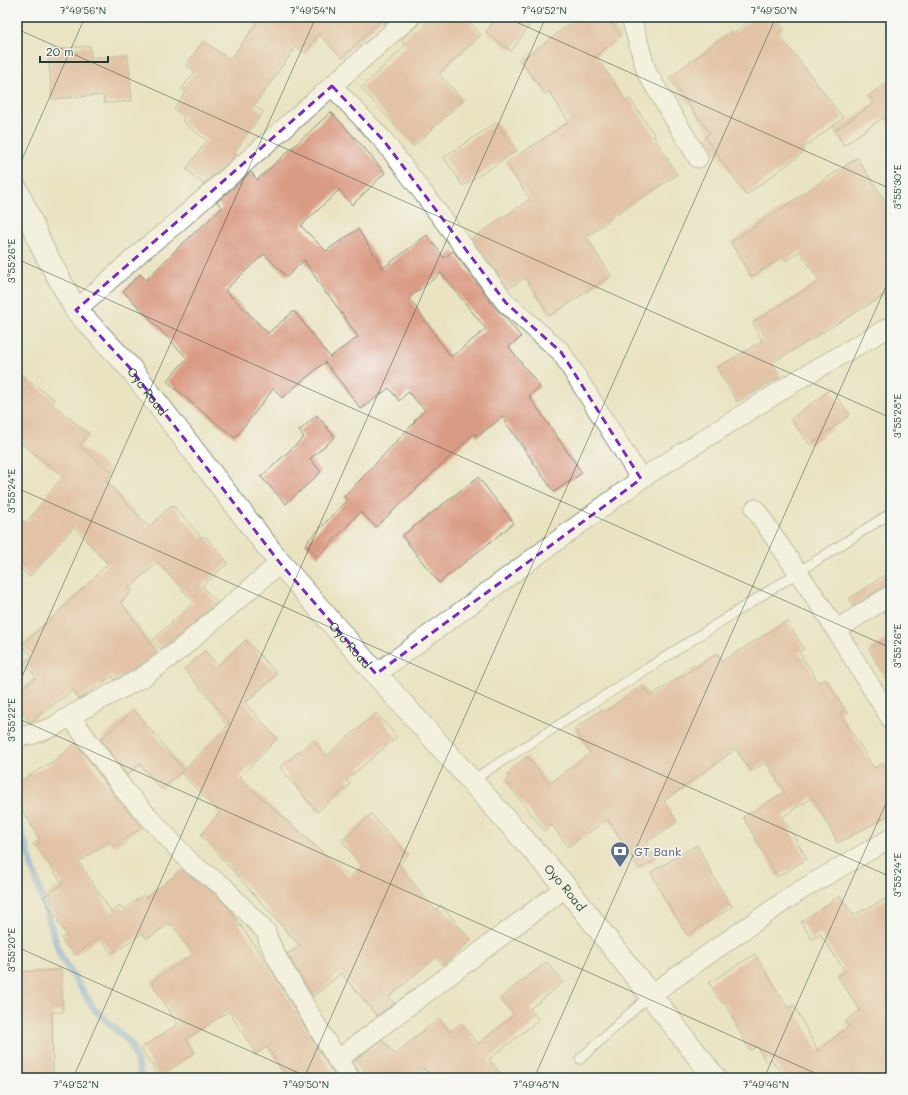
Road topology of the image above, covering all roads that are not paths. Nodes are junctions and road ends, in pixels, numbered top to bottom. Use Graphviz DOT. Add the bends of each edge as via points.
graph roads {
  1 [pos="410,17"];
  2 [pos="631,17"];
  3 [pos="332,86"];
  4 [pos="698,158"];
  5 [pos="17,190"];
  6 [pos="76,310"];
  7 [pos="891,326"];
  8 [pos="641,479"];
  9 [pos="754,509"];
  10 [pos="891,513"];
  11 [pos="280,563"];
  12 [pos="798,572"];
  13 [pos="891,595"];
  14 [pos="836,630"];
  15 [pos="376,674"];
  16 [pos="70,716"];
  17 [pos="891,719"];
  18 [pos="17,737"];
  19 [pos="471,781"];
  20 [pos="891,838"];
  21 [pos="566,887"];
  22 [pos="650,995"];
  23 [pos="580,1059"];
  24 [pos="337,1060"];
  25 [pos="350,1078"];
  26 [pos="715,1078"];
  1 -- 3 [label="street"];
  2 -- 4 [label="street" via="648,73"];
  3 -- 6 [label="street"];
  3 -- 8 [label="street" via="384,141 506,303 560,352"];
  5 -- 6 [label="highway, Oyo Road" via="43,249"];
  6 -- 11 [label="highway, Oyo Road" via="130,368"];
  7 -- 8 [label="street" via="796,381"];
  8 -- 15 [label="street"];
  9 -- 12 [label="street"];
  10 -- 12 [label="lane"];
  11 -- 15 [label="highway, Oyo Road"];
  11 -- 16 [label="street" via="143,678"];
  12 -- 14 [label="street"];
  12 -- 19 [label="lane"];
  13 -- 14 [label="street"];
  14 -- 17 [label="street"];
  15 -- 19 [label="highway, Oyo Road"];
  16 -- 18 [label="street" via="53,726"];
  16 -- 24 [label="street" via="125,791 193,865 224,887 266,932 280,962"];
  19 -- 21 [label="highway, Oyo Road"];
  20 -- 22 [label="street" via="796,893"];
  21 -- 22 [label="highway, Oyo Road"];
  21 -- 24 [label="street"];
  22 -- 23 [label="lane"];
  22 -- 26 [label="highway, Oyo Road"];
  24 -- 25 [label="street"];
}
